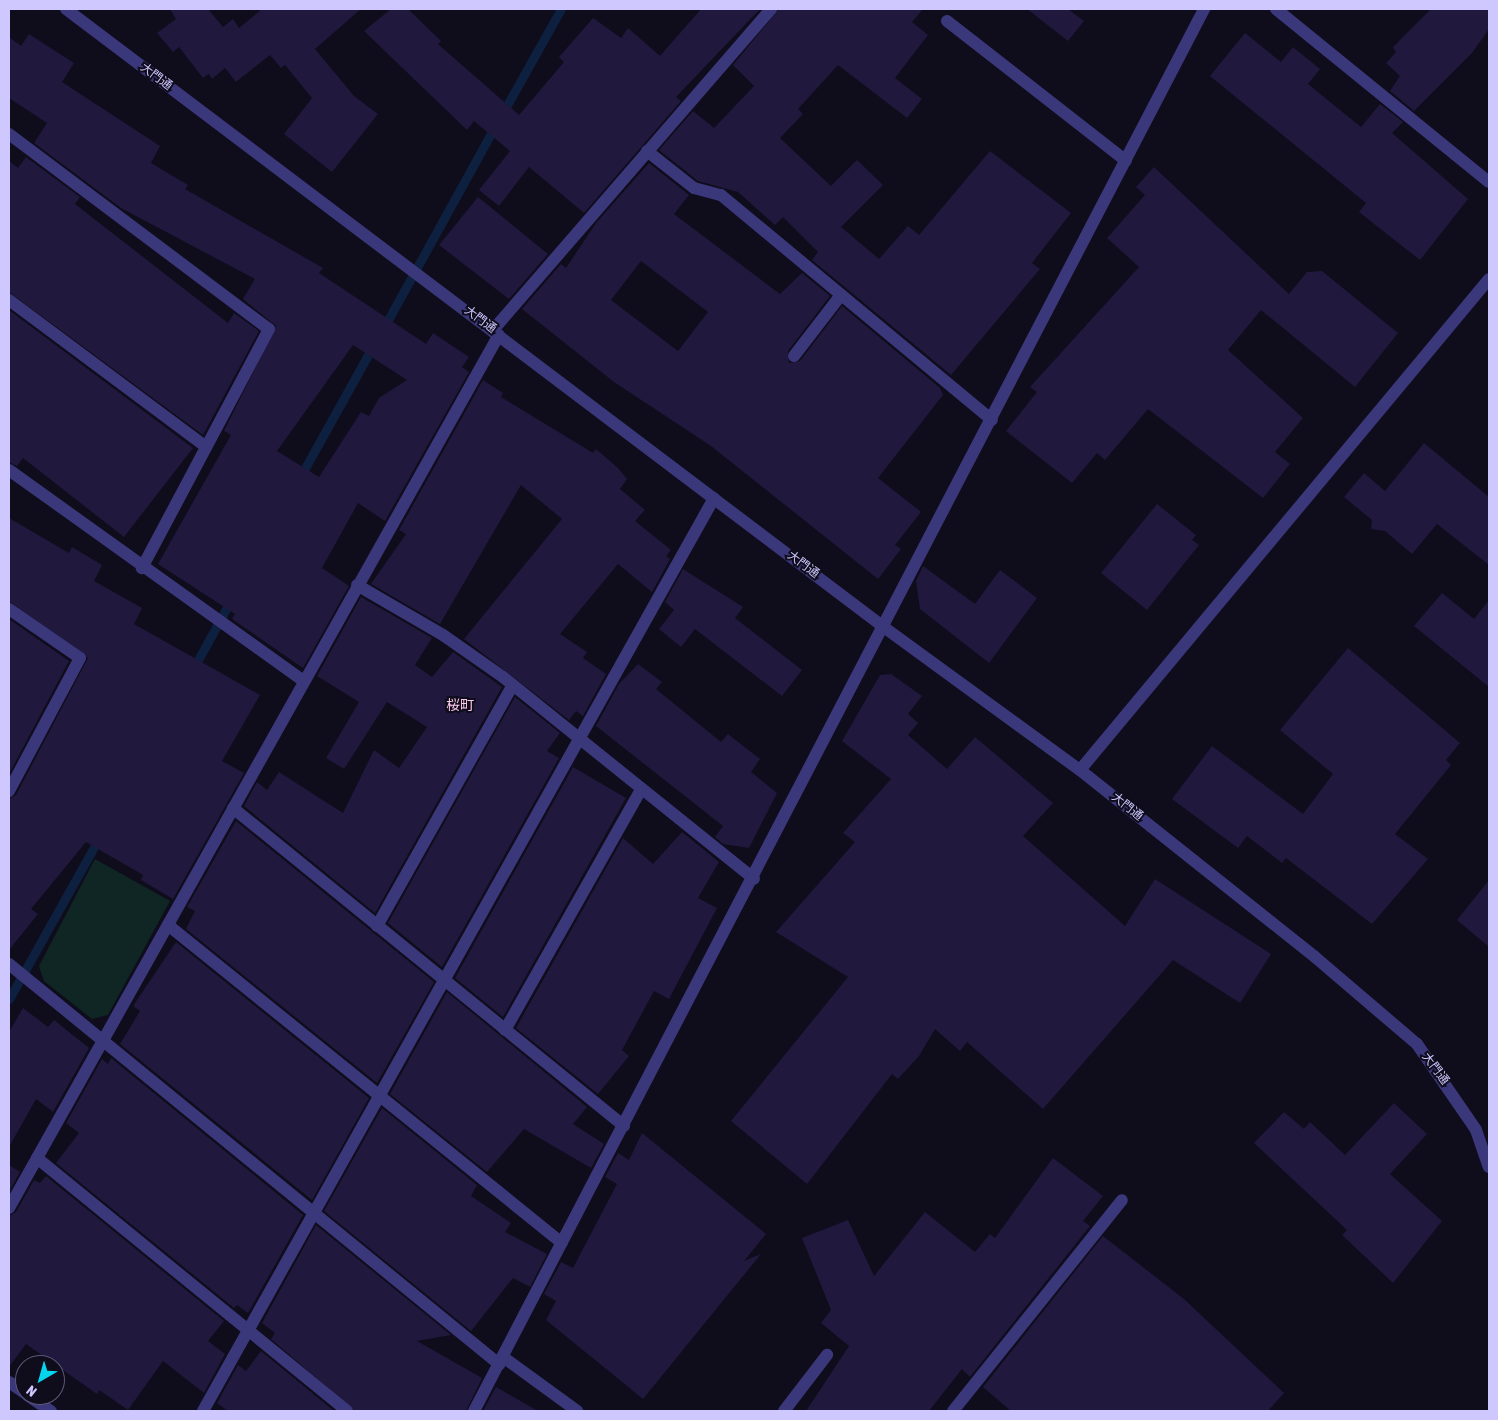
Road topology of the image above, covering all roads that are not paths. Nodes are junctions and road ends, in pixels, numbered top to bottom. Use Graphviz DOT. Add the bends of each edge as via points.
graph roads {
  1 [pos="66,9"];
  2 [pos="771,9"];
  3 [pos="1204,9"];
  4 [pos="1276,9"];
  5 [pos="947,21"];
  6 [pos="9,134"];
  7 [pos="647,151"];
  8 [pos="1126,161"];
  9 [pos="1489,182"];
  10 [pos="1489,280"];
  11 [pos="840,295"];
  12 [pos="9,300"];
  13 [pos="496,332"];
  14 [pos="794,356"];
  15 [pos="992,420"];
  16 [pos="206,448"];
  17 [pos="9,470"];
  18 [pos="714,498"];
  19 [pos="142,568"];
  20 [pos="357,585"];
  21 [pos="9,609"];
  22 [pos="885,628"];
  23 [pos="304,681"];
  24 [pos="512,686"];
  25 [pos="578,740"];
  26 [pos="1080,770"];
  27 [pos="641,790"];
  28 [pos="9,791"];
  29 [pos="233,808"];
  30 [pos="754,879"];
  31 [pos="168,925"];
  32 [pos="377,926"];
  33 [pos="9,964"];
  34 [pos="444,981"];
  35 [pos="505,1030"];
  36 [pos="102,1042"];
  37 [pos="379,1096"];
  38 [pos="624,1126"];
  39 [pos="37,1158"];
  40 [pos="1489,1167"];
  41 [pos="1122,1200"];
  42 [pos="9,1208"];
  43 [pos="313,1215"];
  44 [pos="562,1243"];
  45 [pos="248,1330"];
  46 [pos="827,1354"];
  47 [pos="501,1360"];
  48 [pos="203,1411"];
  49 [pos="347,1411"];
  50 [pos="474,1411"];
  51 [pos="577,1411"];
  52 [pos="784,1411"];
  53 [pos="953,1411"];
  1 -- 13 [label="street, 大門通"];
  2 -- 7 [label="street"];
  3 -- 8 [label="street"];
  4 -- 9 [label="street"];
  5 -- 8 [label="street"];
  6 -- 16 [label="street" via="269,329"];
  7 -- 11 [label="street" via="694,188 721,195"];
  7 -- 13 [label="street"];
  8 -- 15 [label="street"];
  10 -- 26 [label="street"];
  11 -- 14 [label="street"];
  11 -- 15 [label="street"];
  12 -- 16 [label="street"];
  13 -- 18 [label="street, 大門通"];
  13 -- 20 [label="street"];
  15 -- 22 [label="street"];
  16 -- 19 [label="street"];
  17 -- 19 [label="street"];
  18 -- 22 [label="street, 大門通"];
  18 -- 25 [label="street"];
  19 -- 23 [label="street"];
  20 -- 23 [label="street"];
  20 -- 24 [label="street" via="443,635"];
  21 -- 28 [label="street" via="80,658"];
  22 -- 26 [label="street, 大門通"];
  22 -- 30 [label="street"];
  23 -- 29 [label="street"];
  24 -- 25 [label="street"];
  24 -- 32 [label="street"];
  25 -- 27 [label="street"];
  25 -- 34 [label="street"];
  26 -- 40 [label="street, 大門通" via="1417,1044 1476,1130"];
  27 -- 30 [label="street"];
  27 -- 35 [label="street"];
  29 -- 31 [label="street"];
  29 -- 32 [label="street"];
  30 -- 38 [label="street"];
  31 -- 36 [label="street"];
  31 -- 37 [label="street"];
  32 -- 34 [label="street"];
  33 -- 36 [label="street"];
  34 -- 35 [label="street"];
  34 -- 37 [label="street"];
  35 -- 38 [label="street"];
  36 -- 39 [label="street"];
  36 -- 43 [label="street"];
  37 -- 43 [label="street"];
  37 -- 44 [label="street"];
  38 -- 44 [label="street"];
  39 -- 42 [label="street"];
  39 -- 45 [label="street"];
  41 -- 53 [label="street"];
  43 -- 45 [label="street"];
  43 -- 47 [label="street"];
  44 -- 47 [label="street"];
  45 -- 48 [label="street"];
  45 -- 49 [label="street"];
  46 -- 52 [label="street"];
  47 -- 50 [label="street"];
  47 -- 51 [label="street"];
}
